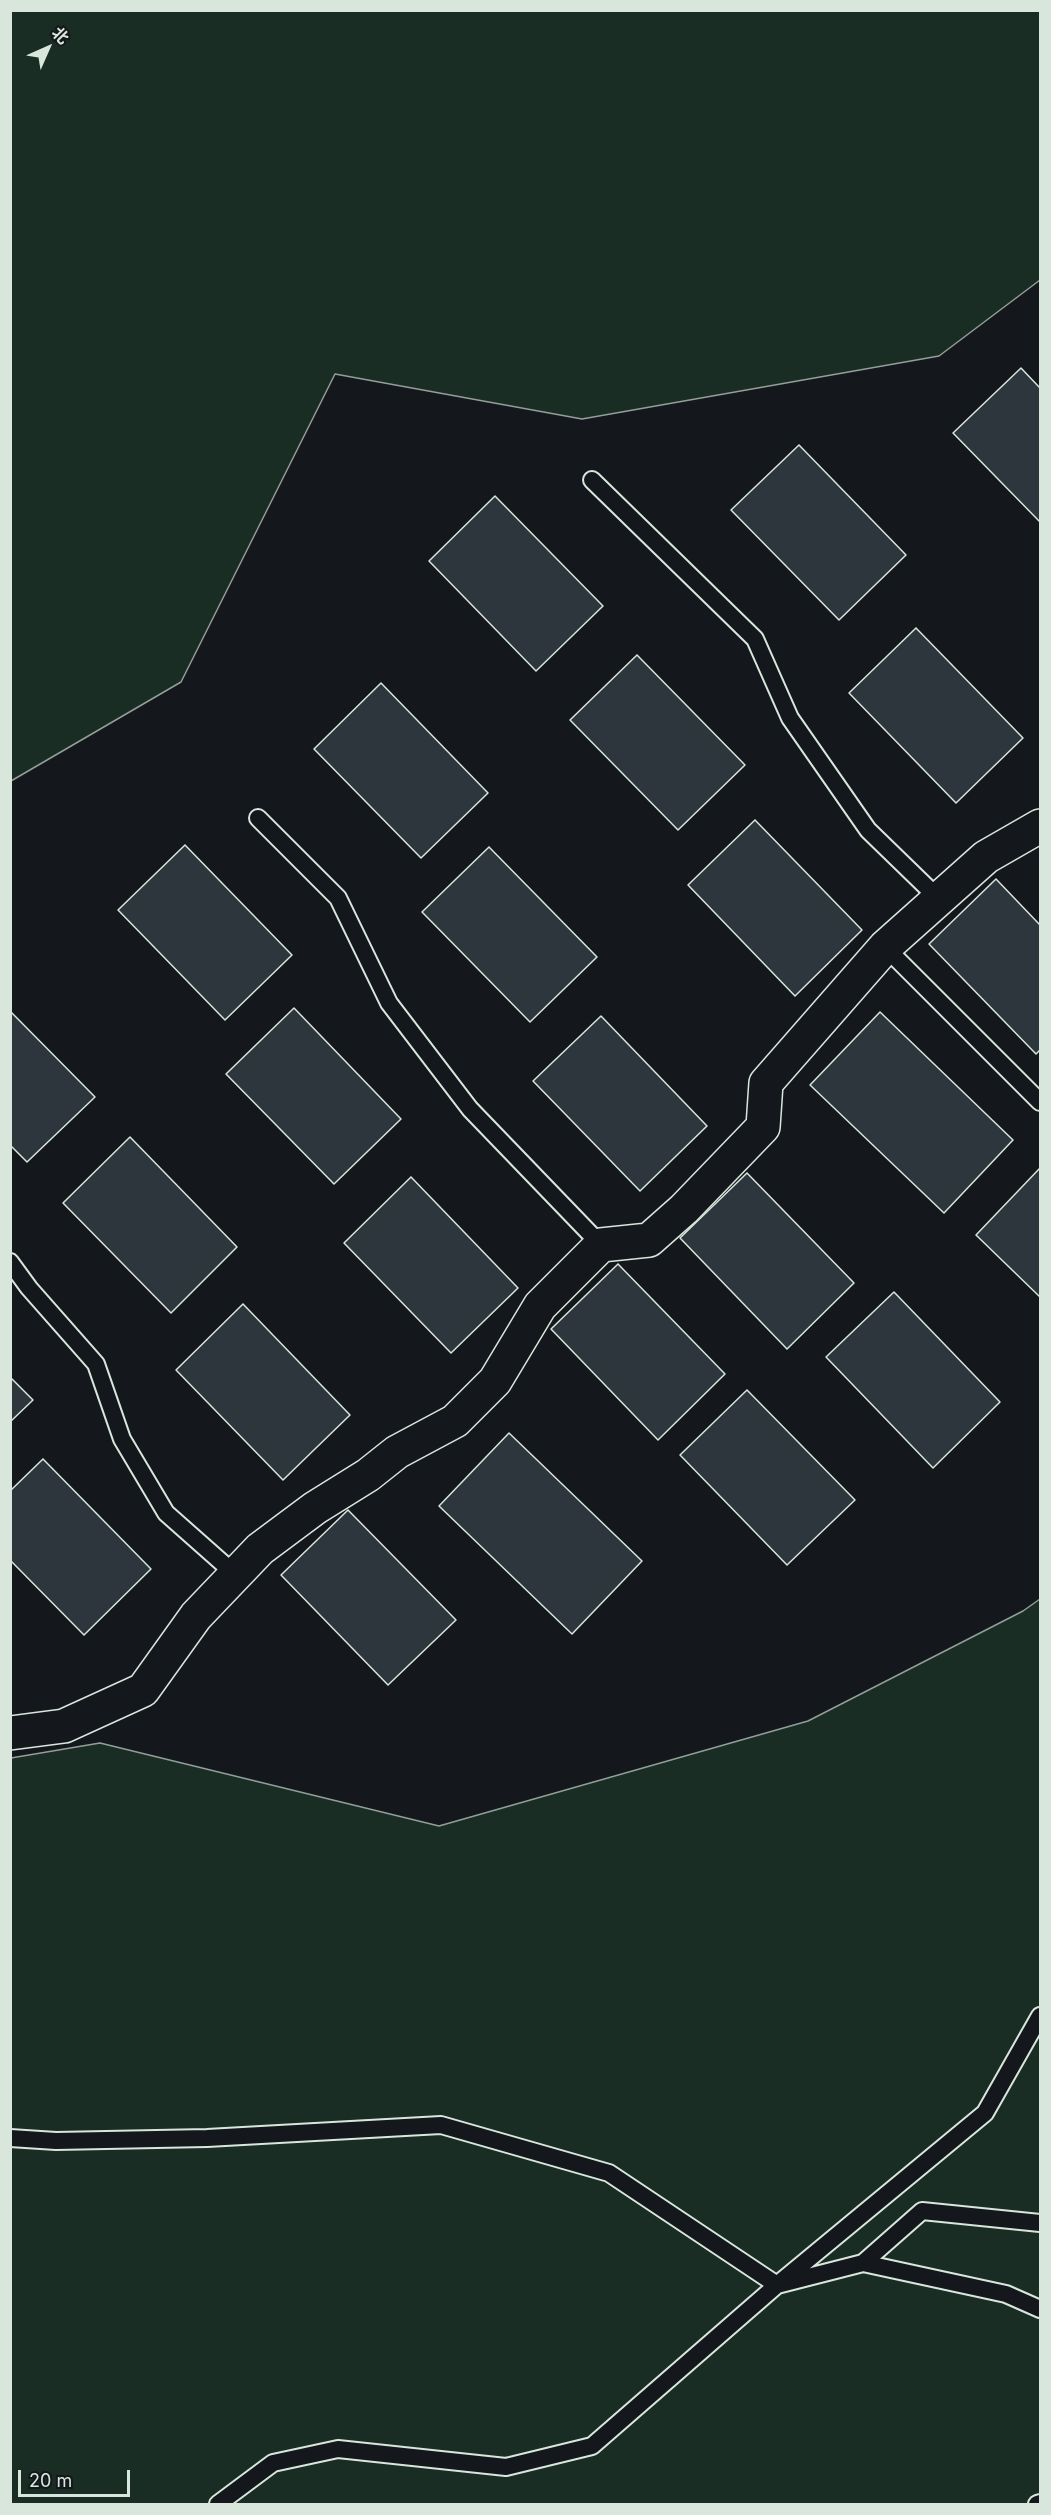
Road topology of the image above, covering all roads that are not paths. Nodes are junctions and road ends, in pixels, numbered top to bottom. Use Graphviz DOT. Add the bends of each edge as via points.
graph roads {
  1 [pos="592,480"];
  2 [pos="258,818"];
  3 [pos="1041,825"];
  4 [pos="939,899"];
  5 [pos="885,947"];
  6 [pos="1041,1102"];
  7 [pos="601,1245"];
  8 [pos="10,1262"];
  9 [pos="236,1575"];
  10 [pos="10,1733"];
  11 [pos="1041,2016"];
  12 [pos="10,2138"];
  13 [pos="1041,2223"];
  14 [pos="863,2263"];
  15 [pos="777,2285"];
  16 [pos="1041,2308"];
  17 [pos="218,2505"];
  1 -- 4 [label="lane" via="755,639 790,718 868,830"];
  2 -- 7 [label="lane" via="338,898 389,1003 470,1109"];
  3 -- 4 [label="street" via="986,857"];
  4 -- 5 [label="street"];
  5 -- 6 [label="lane"];
  5 -- 7 [label="street" via="766,1083 763,1126 684,1209 649,1240"];
  7 -- 9 [label="street" via="540,1306 495,1381 455,1420 398,1452 315,1508 261,1549"];
  8 -- 9 [label="lane" via="96,1364 122,1439 166,1514"];
  9 -- 10 [label="street" via="196,1617 143,1690 64,1726"];
  11 -- 15 [label="lane" via="985,2113"];
  12 -- 15 [label="lane" via="56,2142 207,2138 441,2126 609,2173"];
  13 -- 14 [label="lane" via="922,2211"];
  14 -- 15 [label="lane"];
  14 -- 16 [label="lane" via="1006,2294"];
  15 -- 17 [label="lane" via="592,2445 506,2467 338,2449 273,2463"];
}
